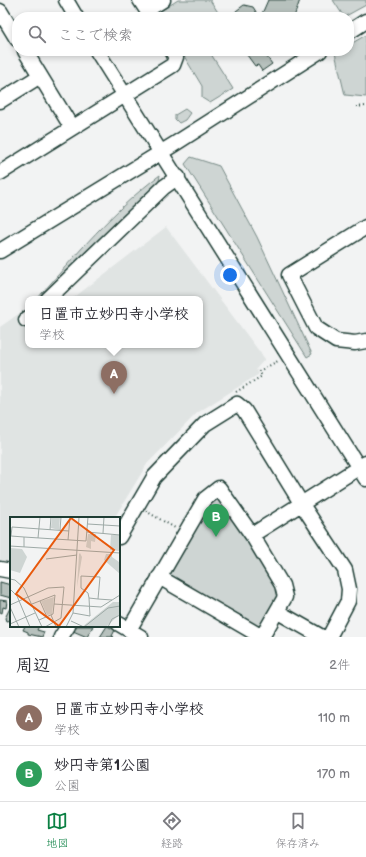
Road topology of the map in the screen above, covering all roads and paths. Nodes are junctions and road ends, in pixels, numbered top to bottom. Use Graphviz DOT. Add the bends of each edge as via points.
graph roads {
  1 [pos="66,0"];
  2 [pos="163,0"];
  3 [pos="146,9"];
  4 [pos="0,11"];
  5 [pos="73,12"];
  6 [pos="366,21"];
  7 [pos="354,29"];
  8 [pos="12,31"];
  9 [pos="28,56"];
  10 [pos="100,56"];
  11 [pos="175,56"];
  12 [pos="312,56"];
  13 [pos="40,76"];
  14 [pos="124,94"];
  15 [pos="0,101"];
  16 [pos="366,106"];
  17 [pos="356,107"];
  18 [pos="72,128"];
  19 [pos="162,151"];
  20 [pos="0,173"];
  21 [pos="178,177"];
  22 [pos="366,227"];
  23 [pos="0,251"];
  24 [pos="51,296"];
  25 [pos="366,341"];
  26 [pos="278,360"];
  27 [pos="236,392"];
  28 [pos="364,470"];
  29 [pos="301,503"];
  30 [pos="144,510"];
  31 [pos="184,534"];
  32 [pos="120,535"];
  33 [pos="252,535"];
  34 [pos="0,569"];
  35 [pos="10,571"];
  36 [pos="159,577"];
  37 [pos="278,612"];
  38 [pos="67,627"];
  39 [pos="124,627"];
  40 [pos="61,637"];
  41 [pos="141,637"];
  42 [pos="262,637"];
  43 [pos="322,637"];
  44 [pos="329,637"];
  1 -- 5 [label="street"];
  2 -- 3 [label="street"];
  4 -- 8 [label="street"];
  6 -- 7 [label="street"];
  9 -- 13 [label="street"];
  10 -- 14 [label="street"];
  11 -- 14 [label="street" via="173,65"];
  12 -- 19 [label="street"];
  13 -- 15 [label="street"];
  13 -- 18 [label="street"];
  14 -- 18 [label="street"];
  14 -- 19 [label="street"];
  16 -- 17 [label="path"];
  18 -- 20 [label="street"];
  19 -- 21 [label="street"];
  19 -- 23 [label="street"];
  21 -- 24 [label="street" via="164,187"];
  21 -- 28 [label="street"];
  22 -- 25 [label="street" via="289,275 316,328 336,341"];
  26 -- 27 [label="path" via="259,371 262,376"];
  28 -- 29 [label="street"];
  29 -- 32 [label="street" via="244,410 237,404 205,424 154,477"];
  29 -- 33 [label="street"];
  29 -- 44 [label="street" via="345,570 349,589 348,601"];
  30 -- 31 [label="path"];
  31 -- 33 [label="street" via="205,498 219,488"];
  31 -- 36 [label="street"];
  33 -- 37 [label="street" via="282,585 285,597"];
  34 -- 35 [label="street"];
  36 -- 39 [label="street"];
  36 -- 42 [label="street"];
  37 -- 42 [label="street"];
  37 -- 43 [label="street"];
  38 -- 40 [label="street"];
  39 -- 41 [label="street"];
}
